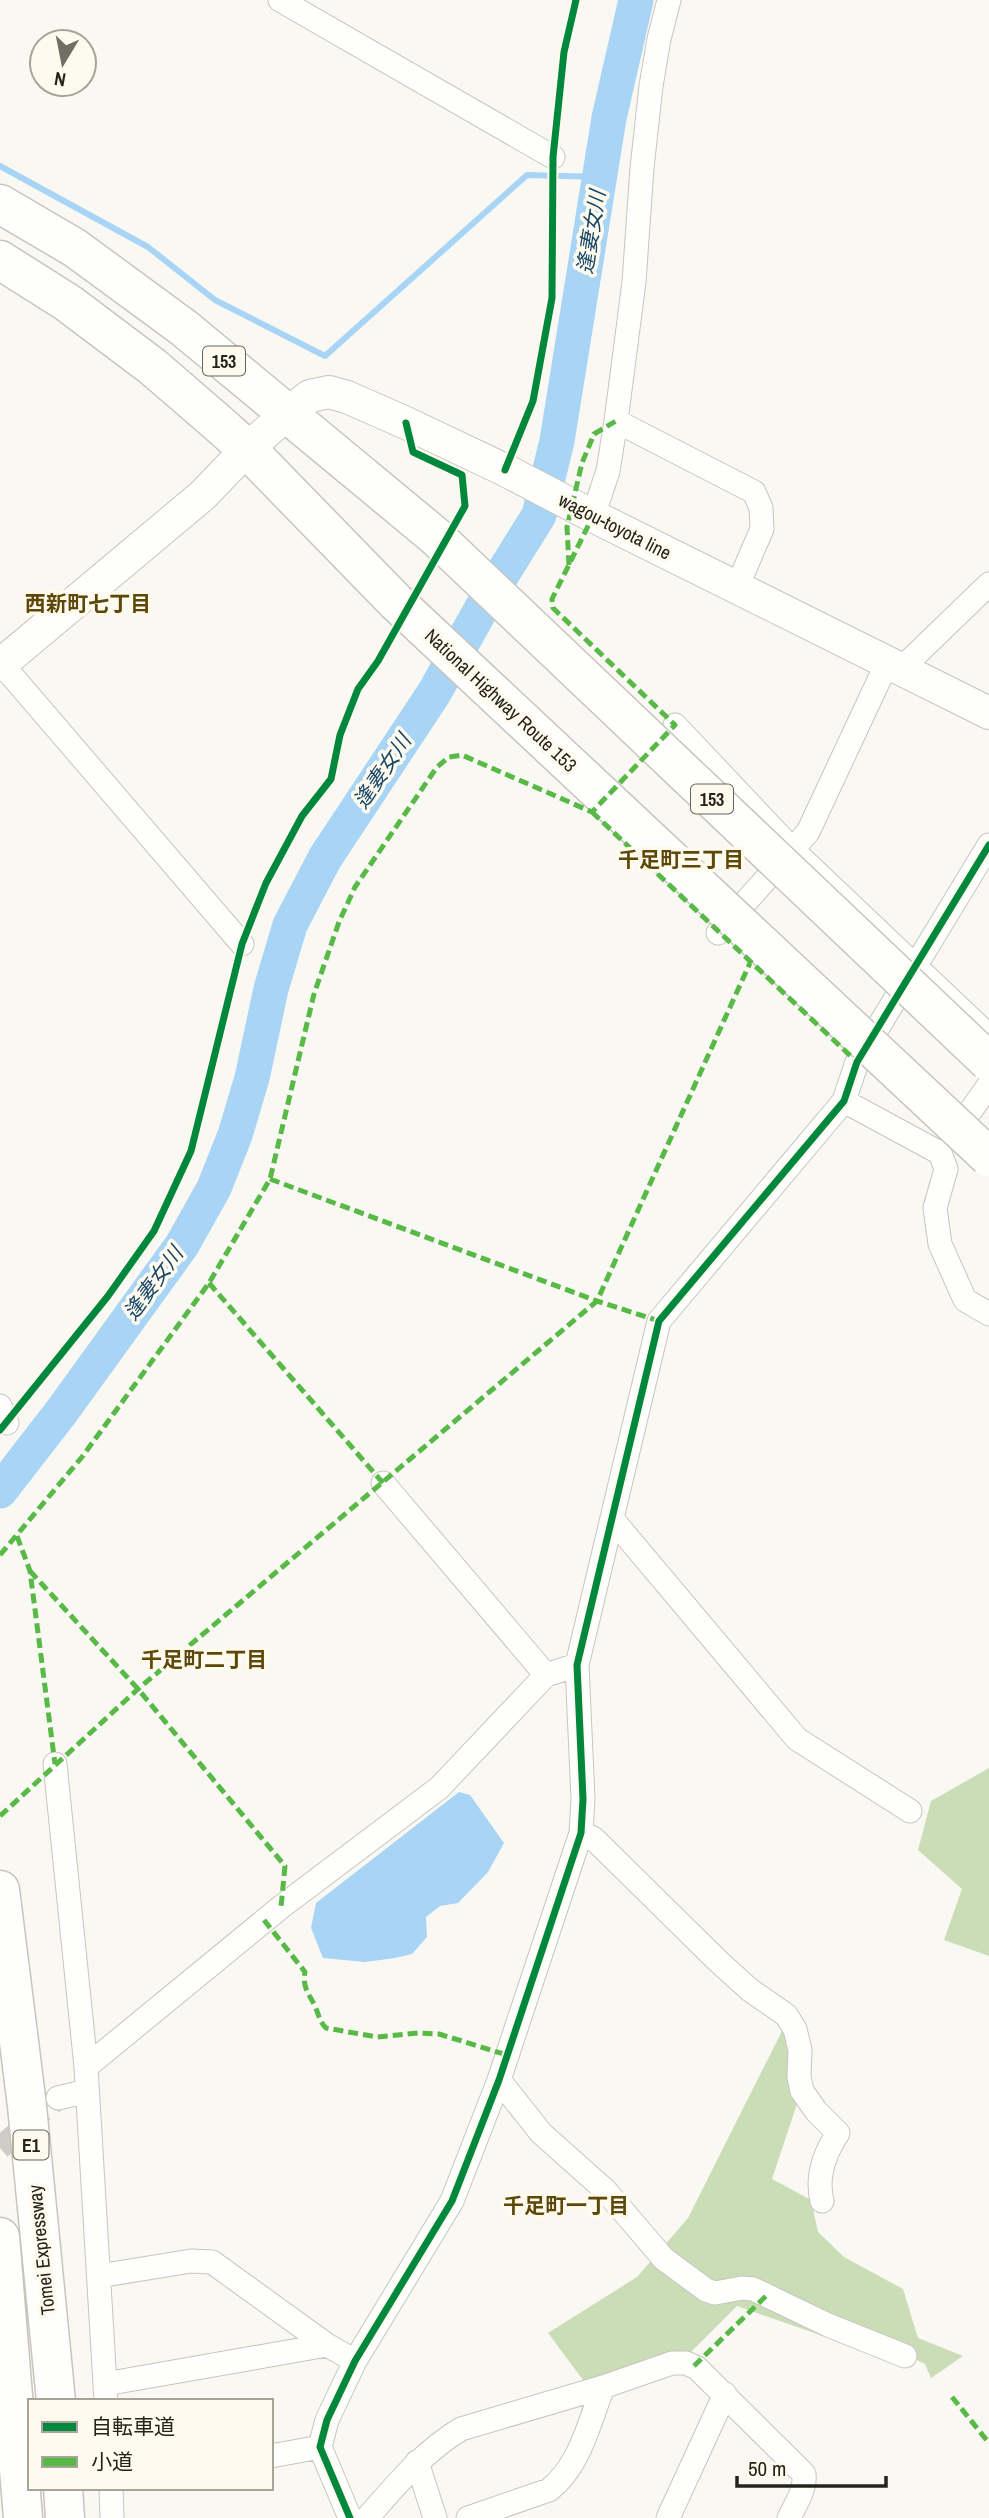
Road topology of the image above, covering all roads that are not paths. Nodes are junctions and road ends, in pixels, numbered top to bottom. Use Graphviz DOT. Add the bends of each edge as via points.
graph roads {
  1 [pos="280,0"];
  2 [pos="669,0"];
  3 [pos="553,157"];
  4 [pos="0,204"];
  5 [pos="0,260"];
  6 [pos="288,413"];
  7 [pos="616,421"];
  8 [pos="247,449"];
  9 [pos="589,514"];
  10 [pos="989,584"];
  11 [pos="737,587"];
  12 [pos="1,664"];
  13 [pos="894,666"];
  14 [pos="989,713"];
  15 [pos="675,724"];
  16 [pos="989,845"];
  17 [pos="792,849"];
  18 [pos="718,933"];
  19 [pos="242,944"];
  20 [pos="916,965"];
  21 [pos="989,1036"];
  22 [pos="989,1062"];
  23 [pos="989,1085"];
  24 [pos="844,1101"];
  25 [pos="940,1153"];
  26 [pos="989,1157"];
  27 [pos="989,1314"];
  28 [pos="383,1483"];
  29 [pos="613,1520"];
  30 [pos="576,1665"];
  31 [pos="547,1675"];
  32 [pos="55,1764"];
  33 [pos="910,1811"];
  34 [pos="581,1833"];
  35 [pos="0,1890"];
  36 [pos="86,2067"];
  37 [pos="499,2080"];
  38 [pos="87,2091"];
  39 [pos="58,2098"];
  40 [pos="822,2202"];
  41 [pos="0,2237"];
  42 [pos="99,2276"];
  43 [pos="327,2345"];
  44 [pos="905,2356"];
  45 [pos="355,2361"];
  46 [pos="603,2387"];
  47 [pos="105,2392"];
  48 [pos="725,2394"];
  49 [pos="56,2399"];
  50 [pos="320,2447"];
  51 [pos="273,2456"];
  52 [pos="417,2462"];
  53 [pos="63,2490"];
  54 [pos="111,2490"];
  55 [pos="23,2518"];
  56 [pos="65,2518"];
  57 [pos="112,2518"];
  58 [pos="350,2518"];
  59 [pos="367,2518"];
  60 [pos="435,2518"];
  61 [pos="468,2518"];
  62 [pos="668,2518"];
  63 [pos="789,2518"];
  1 -- 3 [label="street"];
  2 -- 7 [label="street" via="651,86"];
  4 -- 6 [label="highway, 153" via="75,248 184,328"];
  5 -- 8 [label="highway, National Highway Route 153 / 153" via="153,367"];
  6 -- 8 [label="main road, wagou-toyota line"];
  6 -- 9 [label="main road, wagou-toyota line" via="310,396 329,392 347,397"];
  6 -- 22 [label="highway, 153, bridge" via="442,540"];
  7 -- 9 [label="street" via="608,471"];
  7 -- 11 [label="street" via="754,492 762,529"];
  8 -- 12 [label="main road, wagou-toyota line" via="203,495"];
  8 -- 26 [label="highway, National Highway Route 153 / 153, bridge" via="402,610"];
  9 -- 11 [label="main road, wagou-toyota line"];
  10 -- 13 [label="street"];
  11 -- 13 [label="main road, wagou-toyota line"];
  12 -- 19 [label="street"];
  13 -- 14 [label="main road, wagou-toyota line"];
  13 -- 17 [label="street" via="808,832"];
  15 -- 17 [label="street"];
  16 -- 20 [label="street"];
  17 -- 18 [label="street"];
  17 -- 20 [label="street"];
  20 -- 21 [label="street"];
  20 -- 24 [label="street" via="857,1062"];
  23 -- 25 [label="street"];
  24 -- 25 [label="street"];
  24 -- 29 [label="street" via="659,1321"];
  25 -- 27 [label="street" via="946,1169 936,1208 940,1244 965,1300"];
  28 -- 31 [label="street"];
  29 -- 30 [label="street"];
  29 -- 33 [label="street" via="797,1739"];
  30 -- 31 [label="street"];
  30 -- 34 [label="street"];
  31 -- 36 [label="street" via="439,1788 281,1907"];
  32 -- 36 [label="street"];
  34 -- 37 [label="street"];
  34 -- 40 [label="street" via="593,1838 750,1990 786,2015 800,2050 802,2091 838,2133 821,2167"];
  35 -- 49 [label="highway, Tomei Expressway / E1"];
  36 -- 38 [label="street"];
  37 -- 44 [label="street" via="541,2133 605,2190 664,2259 706,2290 753,2289"];
  37 -- 45 [label="street" via="452,2201"];
  38 -- 39 [label="street"];
  38 -- 42 [label="street"];
  41 -- 55 [label="highway, Tomei Expressway"];
  42 -- 43 [label="street" via="191,2261 212,2262"];
  42 -- 47 [label="street"];
  43 -- 45 [label="street"];
  43 -- 47 [label="street"];
  45 -- 50 [label="street" via="327,2420"];
  46 -- 48 [label="street" via="673,2363 686,2363"];
  46 -- 52 [label="street" via="461,2429"];
  46 -- 61 [label="street" via="572,2465 558,2483"];
  48 -- 62 [label="street"];
  48 -- 63 [label="street" via="804,2474"];
  50 -- 51 [label="street"];
  50 -- 58 [label="street"];
  52 -- 59 [label="street"];
  52 -- 60 [label="street"];
  53 -- 56 [label="highway"];
  54 -- 57 [label="street"];
}
